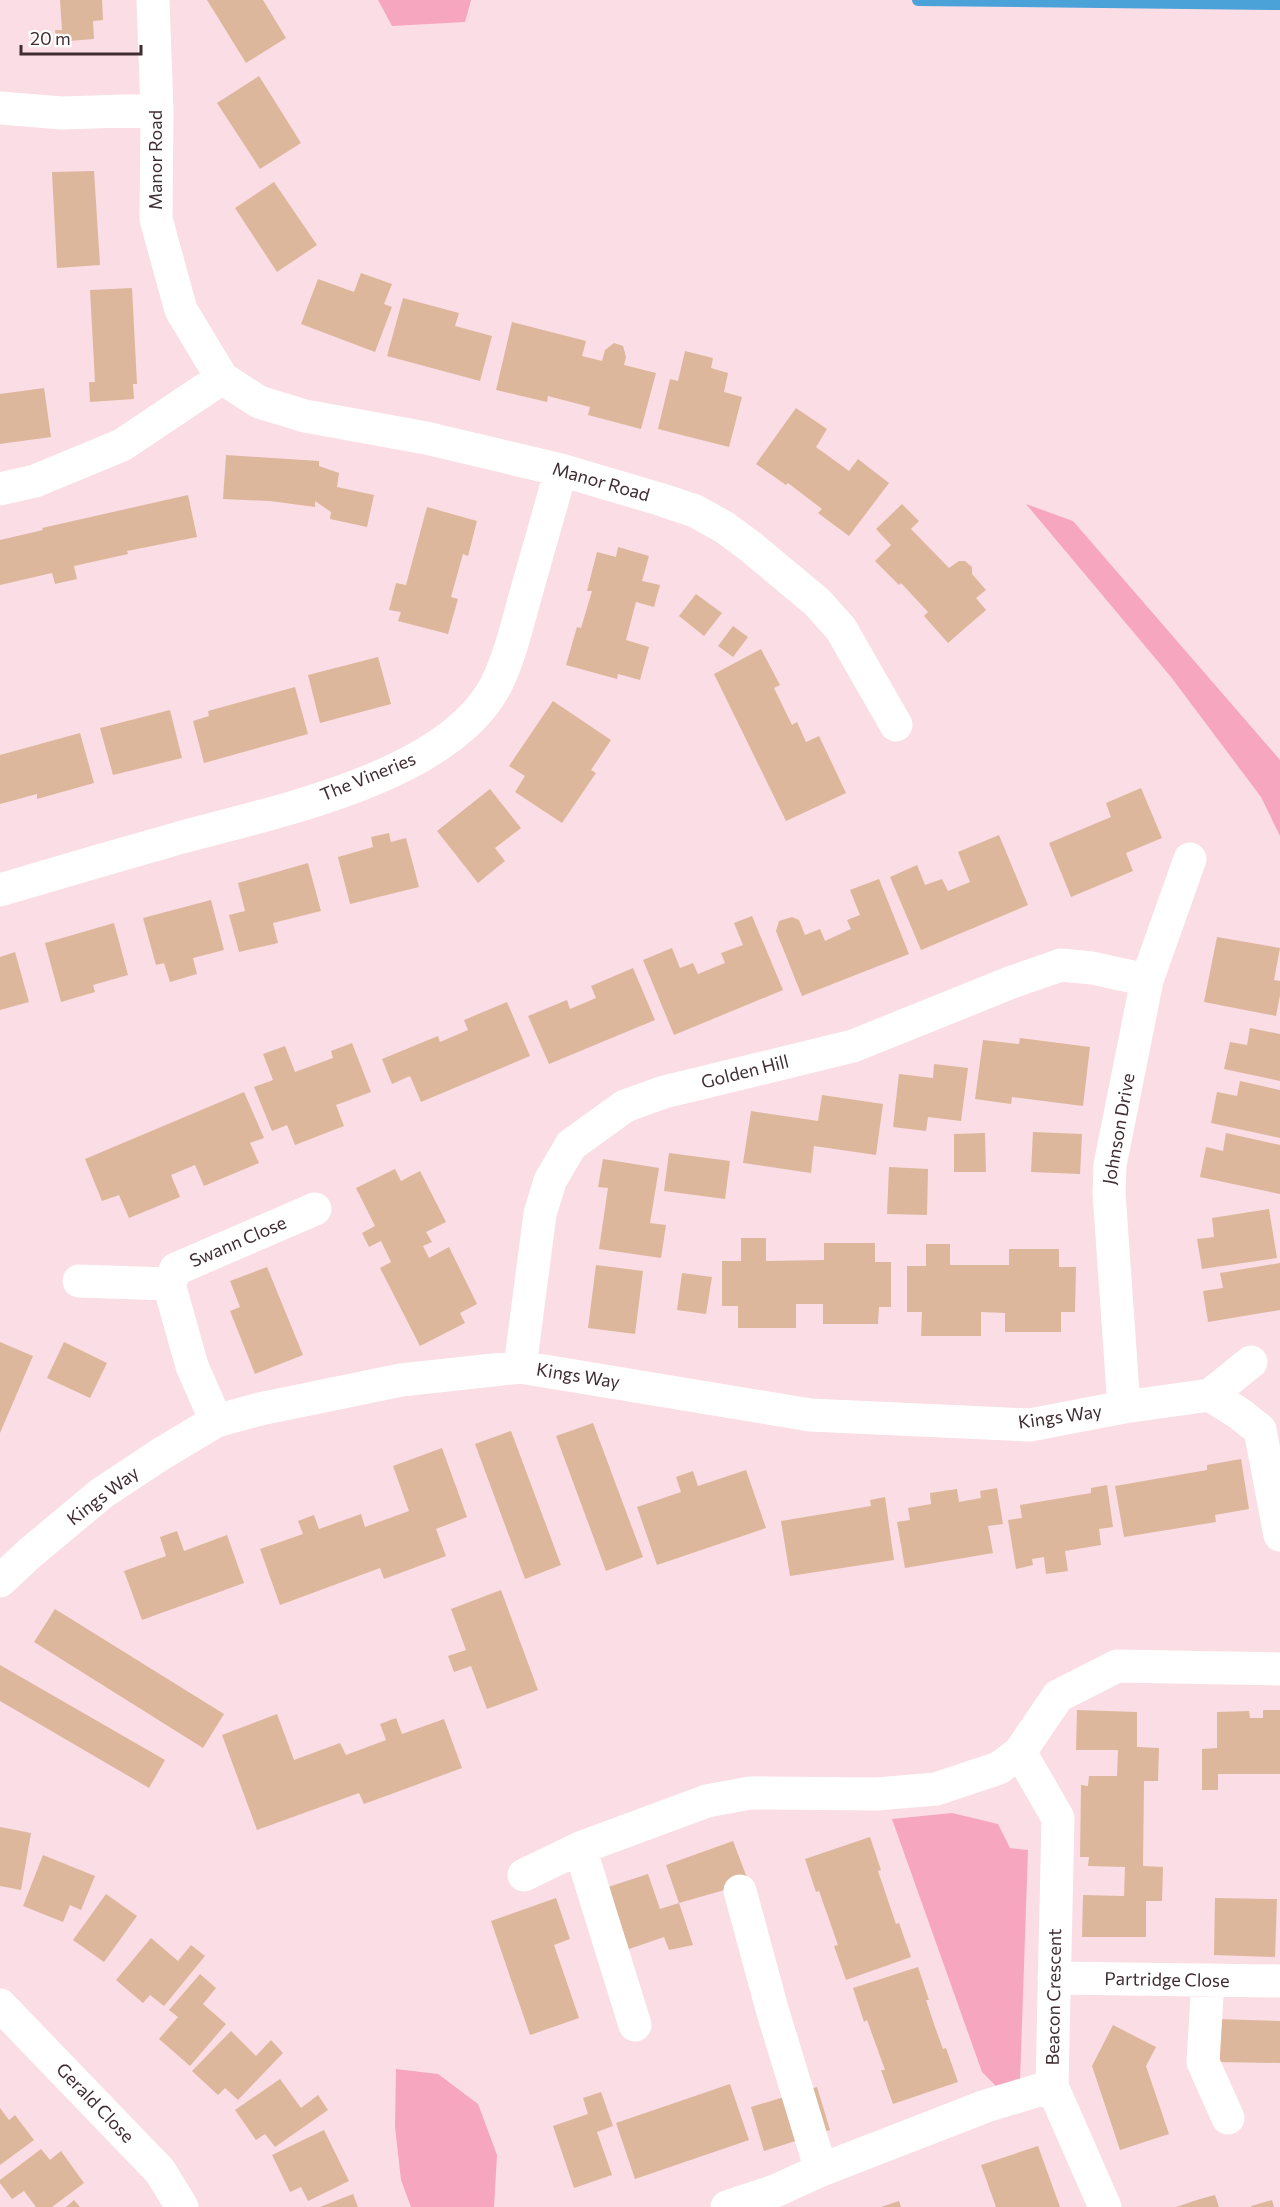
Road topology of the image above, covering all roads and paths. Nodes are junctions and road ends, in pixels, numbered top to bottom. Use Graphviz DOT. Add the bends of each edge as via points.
graph roads {
  1 [pos="153,0"];
  2 [pos="0,108"];
  3 [pos="157,110"];
  4 [pos="222,378"];
  5 [pos="561,470"];
  6 [pos="0,489"];
  7 [pos="896,725"];
  8 [pos="1190,859"];
  9 [pos="0,890"];
  10 [pos="1147,980"];
  11 [pos="315,1209"];
  12 [pos="79,1281"];
  13 [pos="170,1284"];
  14 [pos="1251,1362"];
  15 [pos="520,1367"];
  16 [pos="1210,1395"];
  17 [pos="1124,1407"];
  18 [pos="216,1421"];
  19 [pos="1280,1535"];
  20 [pos="0,1581"];
  21 [pos="1280,1669"];
  22 [pos="1020,1752"];
  23 [pos="580,1848"];
  24 [pos="524,1875"];
  25 [pos="740,1891"];
  26 [pos="1054,1978"];
  27 [pos="1208,1980"];
  28 [pos="1280,1981"];
  29 [pos="0,2005"];
  30 [pos="635,2025"];
  31 [pos="1052,2086"];
  32 [pos="1228,2118"];
  33 [pos="821,2170"];
  34 [pos="182,2207"];
  35 [pos="727,2207"];
  36 [pos="1105,2207"];
  1 -- 3 [label="street, Manor Road"];
  2 -- 3 [label="street" via="62,113"];
  3 -- 4 [label="street, Manor Road" via="156,219 181,310"];
  4 -- 5 [label="street, Manor Road" via="259,402 305,416 426,438"];
  4 -- 6 [label="street" via="122,445 34,481"];
  5 -- 7 [label="street, Manor Road" via="695,511 751,547 817,602 841,629"];
  5 -- 9 [label="street, The Vineries" via="511,648 497,684 464,726 443,743 366,782 286,809"];
  8 -- 10 [label="street, Johnson Drive"];
  10 -- 15 [label="street, Golden Hill" via="1061,965 853,1046 664,1092 625,1106 571,1145 550,1181 540,1214"];
  10 -- 17 [label="street, Johnson Drive" via="1110,1165"];
  11 -- 13 [label="street, Swann Close" via="176,1269"];
  12 -- 13 [label="street"];
  13 -- 18 [label="street" via="192,1366"];
  14 -- 16 [label="street"];
  15 -- 17 [label="street, Kings Way" via="810,1415 1030,1425"];
  15 -- 18 [label="street, Kings Way" via="401,1380"];
  16 -- 17 [label="street, Kings Way"];
  16 -- 19 [label="street" via="1260,1430"];
  18 -- 20 [label="street, Kings Way" via="102,1493"];
  21 -- 22 [label="street" via="1118,1666 1058,1696"];
  22 -- 23 [label="street" via="999,1768 936,1789 877,1794 750,1793 707,1801"];
  22 -- 26 [label="street, Beacon Crescent" via="1058,1818"];
  23 -- 24 [label="street"];
  23 -- 30 [label="street"];
  25 -- 33 [label="street"];
  26 -- 27 [label="street, Partridge Close"];
  26 -- 31 [label="street, Beacon Crescent"];
  27 -- 28 [label="street, Partridge Close"];
  27 -- 32 [label="street" via="1203,2062"];
  29 -- 34 [label="street, Gerald Close" via="160,2171"];
  31 -- 33 [label="street, Beacon Crescent" via="986,2106"];
  31 -- 36 [label="street"];
  33 -- 35 [label="street, Beacon Crescent"];
}
